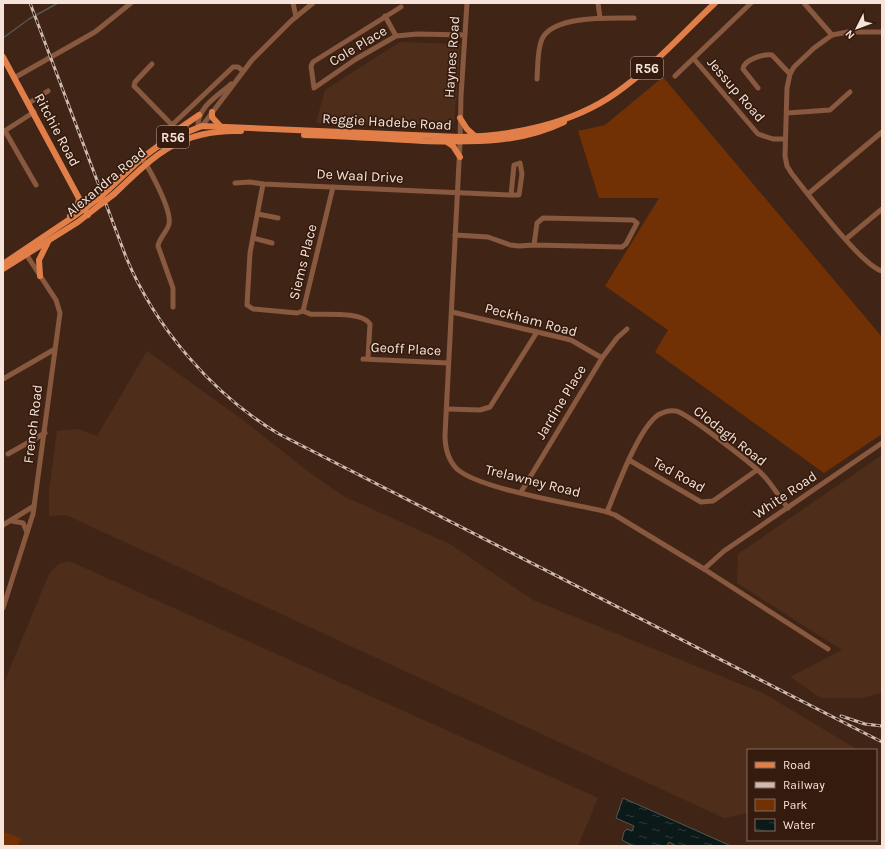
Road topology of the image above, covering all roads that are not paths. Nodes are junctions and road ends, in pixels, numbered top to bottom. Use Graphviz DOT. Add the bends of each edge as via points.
graph roads {
  1 [pos="131,3"];
  2 [pos="293,3"];
  3 [pos="313,3"];
  4 [pos="467,3"];
  5 [pos="598,3"];
  6 [pos="715,3"];
  7 [pos="751,3"];
  8 [pos="804,3"];
  9 [pos="401,7"];
  10 [pos="385,16"];
  11 [pos="296,17"];
  12 [pos="600,18"];
  13 [pos="634,18"];
  14 [pos="882,32"];
  15 [pos="832,35"];
  16 [pos="396,36"];
  17 [pos="465,36"];
  18 [pos="3,57"];
  19 [pos="694,59"];
  20 [pos="152,64"];
  21 [pos="243,71"];
  22 [pos="790,74"];
  23 [pos="675,76"];
  24 [pos="14,78"];
  25 [pos="537,79"];
  26 [pos="235,80"];
  27 [pos="758,88"];
  28 [pos="48,91"];
  29 [pos="850,92"];
  30 [pos="29,103"];
  31 [pos="34,112"];
  32 [pos="212,112"];
  33 [pos="787,113"];
  34 [pos="199,115"];
  35 [pos="460,118"];
  36 [pos="568,118"];
  37 [pos="200,128"];
  38 [pos="226,128"];
  39 [pos="4,132"];
  40 [pos="216,132"];
  41 [pos="882,132"];
  42 [pos="207,134"];
  43 [pos="195,136"];
  44 [pos="476,137"];
  45 [pos="785,139"];
  46 [pos="460,140"];
  47 [pos="165,141"];
  48 [pos="447,142"];
  49 [pos="460,157"];
  50 [pos="142,158"];
  51 [pos="146,164"];
  52 [pos="235,183"];
  53 [pos="263,184"];
  54 [pos="36,185"];
  55 [pos="333,187"];
  56 [pos="111,191"];
  57 [pos="457,193"];
  58 [pos="808,194"];
  59 [pos="512,195"];
  60 [pos="79,199"];
  61 [pos="882,209"];
  62 [pos="86,212"];
  63 [pos="258,214"];
  64 [pos="278,218"];
  65 [pos="67,221"];
  66 [pos="455,236"];
  67 [pos="253,238"];
  68 [pos="846,239"];
  69 [pos="49,241"];
  70 [pos="272,243"];
  71 [pos="534,245"];
  72 [pos="25,252"];
  73 [pos="3,264"];
  74 [pos="3,269"];
  75 [pos="882,271"];
  76 [pos="40,276"];
  77 [pos="173,307"];
  78 [pos="303,311"];
  79 [pos="452,312"];
  80 [pos="627,330"];
  81 [pos="537,332"];
  82 [pos="55,349"];
  83 [pos="602,358"];
  84 [pos="448,363"];
  85 [pos="3,379"];
  86 [pos="447,409"];
  87 [pos="44,433"];
  88 [pos="882,443"];
  89 [pos="8,454"];
  90 [pos="629,460"];
  91 [pos="757,470"];
  92 [pos="521,492"];
  93 [pos="34,506"];
  94 [pos="788,508"];
  95 [pos="607,512"];
  96 [pos="10,521"];
  97 [pos="3,525"];
  98 [pos="28,533"];
  99 [pos="704,570"];
  100 [pos="3,608"];
  101 [pos="828,649"];
  1 -- 24 [label="street" via="95,32"];
  2 -- 11 [label="street"];
  3 -- 11 [label="street"];
  4 -- 17 [label="street, Haynes Road"];
  5 -- 12 [label="street"];
  6 -- 36 [label="main road, Reggie Hadebe Road / R56" via="623,88 588,110"];
  7 -- 19 [label="street"];
  8 -- 15 [label="street"];
  9 -- 10 [label="street"];
  10 -- 16 [label="street"];
  10 -- 16 [label="street, Cole Place" via="313,62 311,66 314,88"];
  11 -- 21 [label="street" via="271,39"];
  12 -- 13 [label="street"];
  12 -- 25 [label="street" via="568,23 546,33 540,42"];
  14 -- 15 [label="street" via="848,32"];
  15 -- 22 [label="street" via="800,60"];
  16 -- 17 [label="street, Cole Place"];
  17 -- 35 [label="street, Haynes Road"];
  18 -- 24 [label="main road, Ritchie Road"];
  19 -- 23 [label="street"];
  19 -- 45 [label="street, Jessup Road" via="758,134 773,139"];
  20 -- 21 [label="street" via="134,86 172,125 232,67 238,67"];
  21 -- 26 [label="street"];
  22 -- 27 [label="street" via="772,55 748,61 743,69"];
  22 -- 33 [label="street"];
  24 -- 30 [label="main road, Ritchie Road"];
  26 -- 32 [label="street"];
  26 -- 34 [label="street"];
  28 -- 30 [label="street"];
  29 -- 33 [label="street" via="830,110"];
  30 -- 31 [label="main road, Ritchie Road"];
  31 -- 39 [label="street"];
  31 -- 60 [label="main road, Ritchie Road"];
  32 -- 37 [label="street"];
  32 -- 38 [label="main road" via="212,117"];
  33 -- 45 [label="street"];
  34 -- 37 [label="street"];
  34 -- 47 [label="main road"];
  35 -- 44 [label="main road"];
  35 -- 46 [label="street, Haynes Road"];
  36 -- 44 [label="main road, Reggie Hadebe Road / R56" via="523,130"];
  36 -- 46 [label="main road, Reggie Hadebe Road / R56" via="544,131 524,136 492,141"];
  37 -- 38 [label="main road, Reggie Hadebe Road / R56"];
  37 -- 40 [label="main road"];
  37 -- 43 [label="main road"];
  37 -- 47 [label="main road, Alexandra Road / R56"];
  38 -- 40 [label="main road, Reggie Hadebe Road / R56"];
  38 -- 46 [label="main road, Reggie Hadebe Road / R56"];
  38 -- 48 [label="main road, Reggie Hadebe Road / R56"];
  39 -- 54 [label="street"];
  40 -- 42 [label="main road, Reggie Hadebe Road / R56"];
  41 -- 58 [label="street"];
  42 -- 43 [label="main road, Alexandra Road / R56"];
  43 -- 51 [label="main road, Alexandra Road / R56" via="165,149"];
  44 -- 46 [label="main road, Reggie Hadebe Road / R56"];
  45 -- 58 [label="street" via="787,166"];
  46 -- 48 [label="main road, Reggie Hadebe Road / R56"];
  46 -- 49 [label="street, Trelawney Road"];
  47 -- 50 [label="main road, Alexandra Road / R56"];
  48 -- 49 [label="main road"];
  49 -- 57 [label="street, Trelawney Road"];
  50 -- 51 [label="street"];
  50 -- 56 [label="main road, Alexandra Road / R56"];
  51 -- 56 [label="main road, Alexandra Road / R56"];
  51 -- 77 [label="street" via="169,218 158,246 173,288"];
  52 -- 53 [label="street, De Waal Drive"];
  53 -- 55 [label="street, De Waal Drive"];
  53 -- 63 [label="street"];
  55 -- 57 [label="street, De Waal Drive"];
  55 -- 78 [label="street, Siems Place"];
  56 -- 62 [label="main road, Alexandra Road / R56, bridge"];
  57 -- 59 [label="street, De Waal Drive"];
  57 -- 66 [label="street, Trelawney Road"];
  58 -- 68 [label="street"];
  59 -- 59 [label="street" via="514,165 520,164 520,193"];
  60 -- 62 [label="main road, Ritchie Road"];
  60 -- 65 [label="main road" via="77,208"];
  61 -- 68 [label="street"];
  62 -- 65 [label="main road, Alexandra Road / R56"];
  62 -- 69 [label="main road, Alexandra Road / R56"];
  63 -- 64 [label="street"];
  63 -- 67 [label="street"];
  65 -- 72 [label="main road, Alexandra Road / R56"];
  66 -- 71 [label="street" via="488,237 510,245"];
  66 -- 79 [label="street, Trelawney Road"];
  67 -- 70 [label="street"];
  67 -- 78 [label="street, Siems Place" via="246,299 249,307"];
  68 -- 75 [label="street" via="870,265"];
  69 -- 72 [label="main road, Alexandra Road / R56"];
  69 -- 76 [label="main road" via="39,260"];
  71 -- 71 [label="street" via="622,247 637,223 633,220 543,218 537,223"];
  72 -- 73 [label="main road, Alexandra Road / R56"];
  72 -- 74 [label="main road, Alexandra Road / R56"];
  72 -- 76 [label="street, French Road"];
  76 -- 82 [label="street, French Road" via="60,307"];
  78 -- 84 [label="street, Geoff Place" via="310,314 356,316 367,320 370,324 365,359"];
  79 -- 81 [label="street, Peckham Road"];
  79 -- 84 [label="street, Trelawney Road"];
  80 -- 83 [label="street, Jardine Place" via="616,338"];
  81 -- 83 [label="street, Peckham Road" via="570,340"];
  81 -- 86 [label="street" via="490,407 480,410"];
  82 -- 85 [label="street"];
  82 -- 87 [label="street, French Road"];
  83 -- 92 [label="street, Jardine Place"];
  84 -- 86 [label="street, Trelawney Road"];
  86 -- 92 [label="street, Trelawney Road" via="446,447 457,469 483,482"];
  87 -- 89 [label="street"];
  87 -- 93 [label="street, French Road"];
  88 -- 94 [label="street, White Road"];
  90 -- 91 [label="street, Ted Road" via="701,502 713,501"];
  90 -- 91 [label="street, Clodagh Road" via="654,419 663,413 676,411 696,423"];
  90 -- 95 [label="street, Clodagh Road"];
  91 -- 94 [label="street, Clodagh Road"];
  92 -- 95 [label="street, Trelawney Road"];
  93 -- 96 [label="street"];
  93 -- 98 [label="street, French Road"];
  94 -- 99 [label="street, White Road" via="724,551"];
  95 -- 99 [label="street, Trelawney Road"];
  96 -- 97 [label="street"];
  96 -- 98 [label="street" via="24,523"];
  98 -- 100 [label="street, French Road"];
  99 -- 101 [label="street, Trelawney Road"];
}
